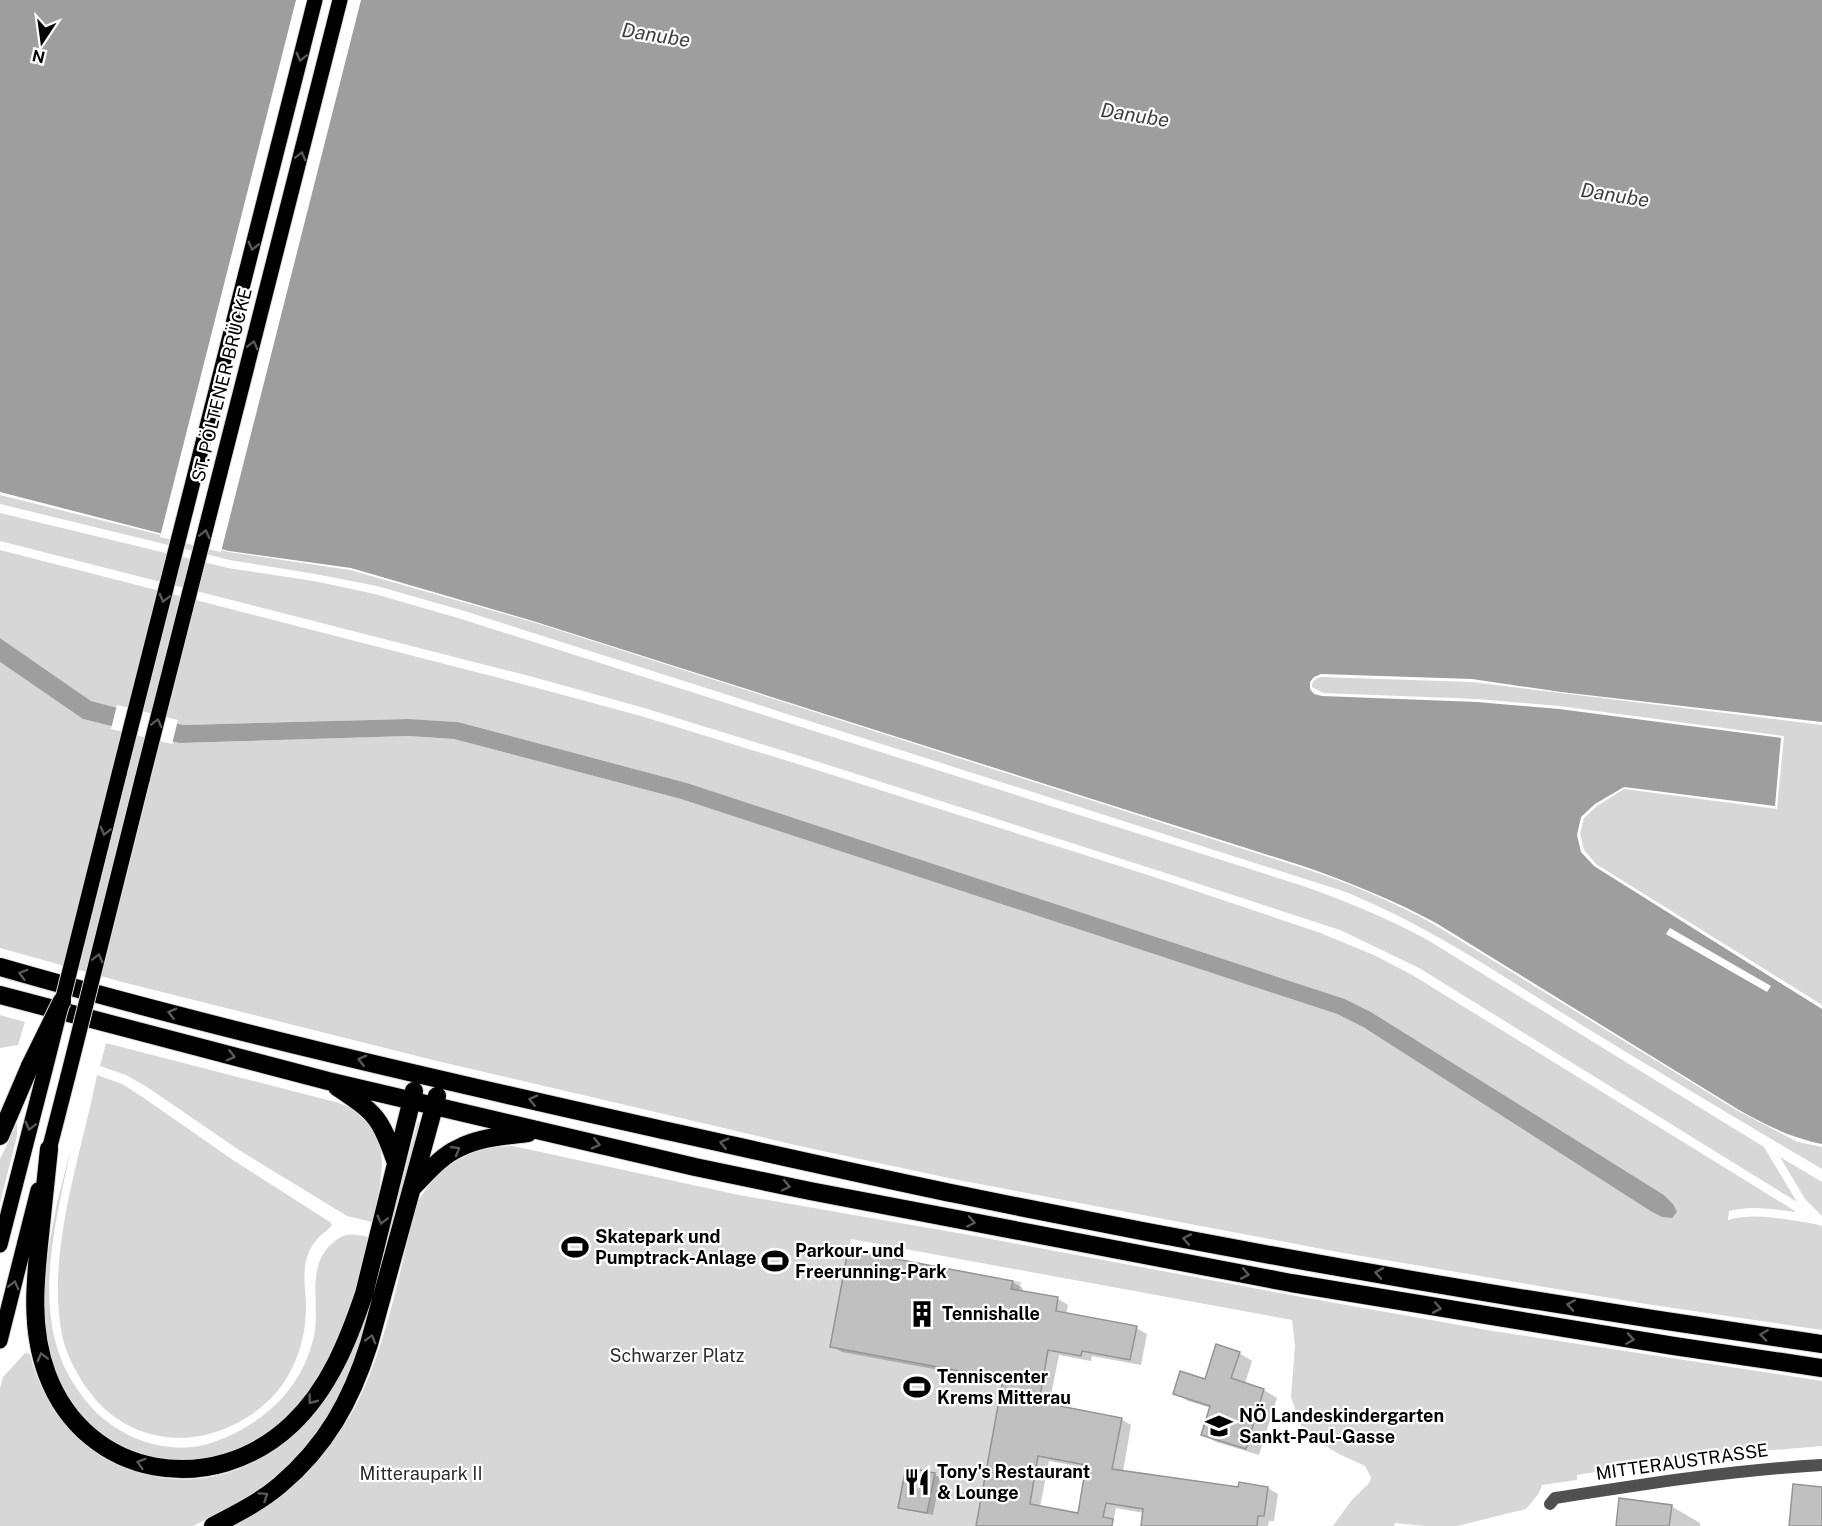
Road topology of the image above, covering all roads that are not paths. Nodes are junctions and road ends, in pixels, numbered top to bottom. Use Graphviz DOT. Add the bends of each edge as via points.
graph roads {
  1 [pos="315,0"];
  2 [pos="340,0"];
  3 [pos="0,967"];
  4 [pos="0,995"];
  5 [pos="62,1001"];
  6 [pos="37,1068"];
  7 [pos="418,1074"];
  8 [pos="441,1080"];
  9 [pos="328,1081"];
  10 [pos="412,1101"];
  11 [pos="434,1106"];
  12 [pos="538,1131"];
  13 [pos="0,1136"];
  14 [pos="49,1149"];
  15 [pos="396,1163"];
  16 [pos="411,1188"];
  17 [pos="0,1245"];
  18 [pos="0,1341"];
  19 [pos="1822,1344"];
  20 [pos="1822,1368"];
  21 [pos="1822,1465"];
  22 [pos="1550,1504"];
  23 [pos="213,1526"];
  1 -- 5 [label="main road, ST. PÖLTENER BRÜCKE, one-way, bridge"];
  14 -- 2 [label="main road, ST. PÖLTENER BRÜCKE, one-way, bridge"];
  7 -- 3 [label="highway, one-way"];
  4 -- 9 [label="highway, one-way"];
  5 -- 6 [label="highway, bridge"];
  6 -- 13 [label="highway"];
  6 -- 17 [label="main road, one-way"];
  7 -- 8 [label="highway"];
  7 -- 10 [label="highway"];
  8 -- 11 [label="highway"];
  19 -- 8 [label="highway, one-way" via="1471,1289 1107,1224"];
  9 -- 10 [label="highway"];
  9 -- 15 [label="highway" via="374,1114 383,1126"];
  10 -- 11 [label="highway"];
  10 -- 15 [label="highway"];
  11 -- 12 [label="highway"];
  11 -- 16 [label="highway"];
  16 -- 12 [label="highway, one-way" via="458,1148"];
  12 -- 20 [label="highway, one-way" via="822,1193 1291,1283"];
  15 -- 14 [label="highway, one-way" via="354,1326 330,1375 309,1405 292,1424 256,1451 230,1463 174,1470 146,1465 98,1442 66,1410 47,1375 36,1332 34,1303"];
  18 -- 14 [label="main road, ST. PÖLTENER BRÜCKE, one-way"];
  23 -- 16 [label="highway, one-way" via="247,1508 305,1462 347,1403 361,1371"];
  21 -- 22 [label="street, MITTERAUSTRASSE" via="1691,1477 1555,1498"];
}
